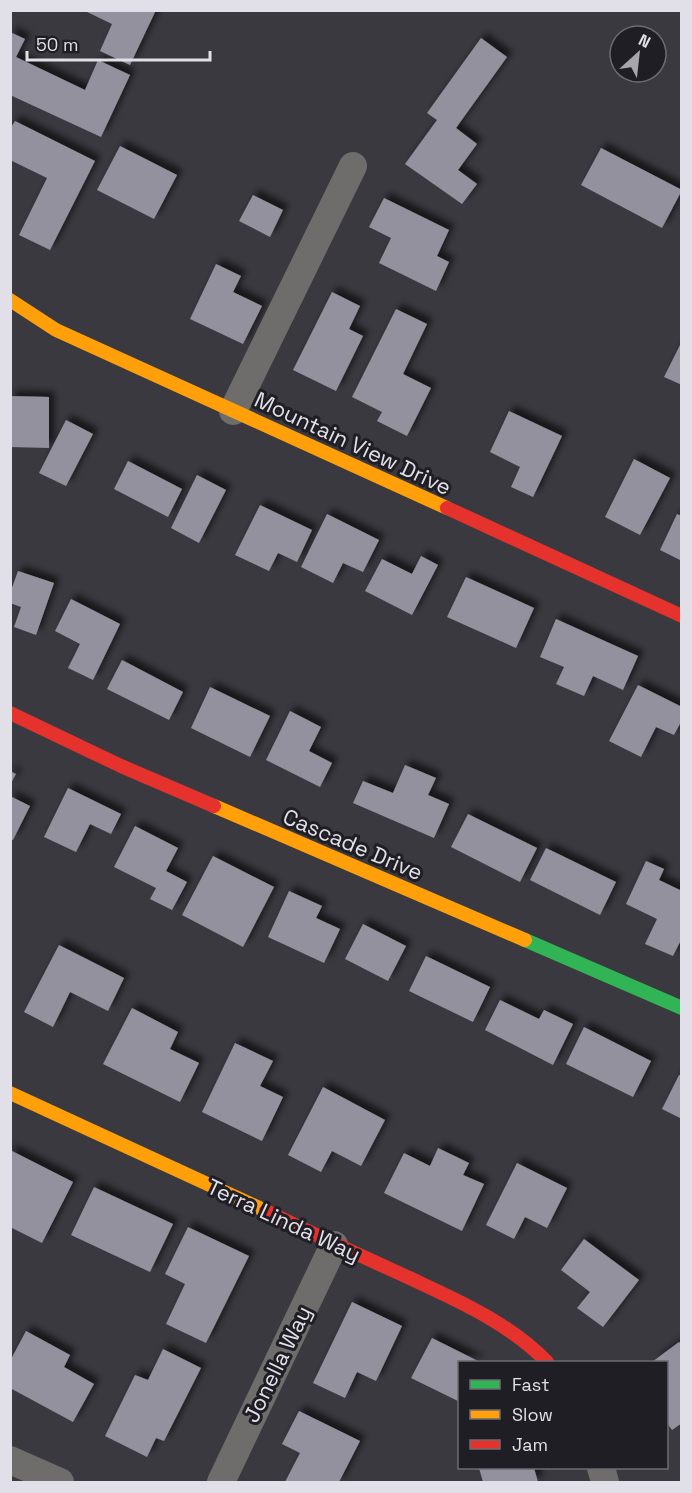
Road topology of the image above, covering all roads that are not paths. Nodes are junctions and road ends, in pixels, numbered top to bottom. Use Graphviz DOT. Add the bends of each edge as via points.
graph roads {
  1 [pos="353,166"];
  2 [pos="10,300"];
  3 [pos="233,411"];
  4 [pos="681,616"];
  5 [pos="10,713"];
  6 [pos="681,1008"];
  7 [pos="10,1093"];
  8 [pos="334,1245"];
  9 [pos="546,1361"];
  10 [pos="10,1460"];
  11 [pos="60,1482"];
  12 [pos="221,1482"];
  1 -- 3 [label="street"];
  2 -- 3 [label="street, Mountain View Drive" via="56,330"];
  3 -- 4 [label="street, Mountain View Drive"];
  5 -- 6 [label="street, Cascade Drive" via="121,766"];
  7 -- 8 [label="street, Terra Linda Way"];
  8 -- 9 [label="street, Terra Linda Way" via="503,1324"];
  8 -- 12 [label="street, Jonella Way"];
  10 -- 11 [label="street"];
}
